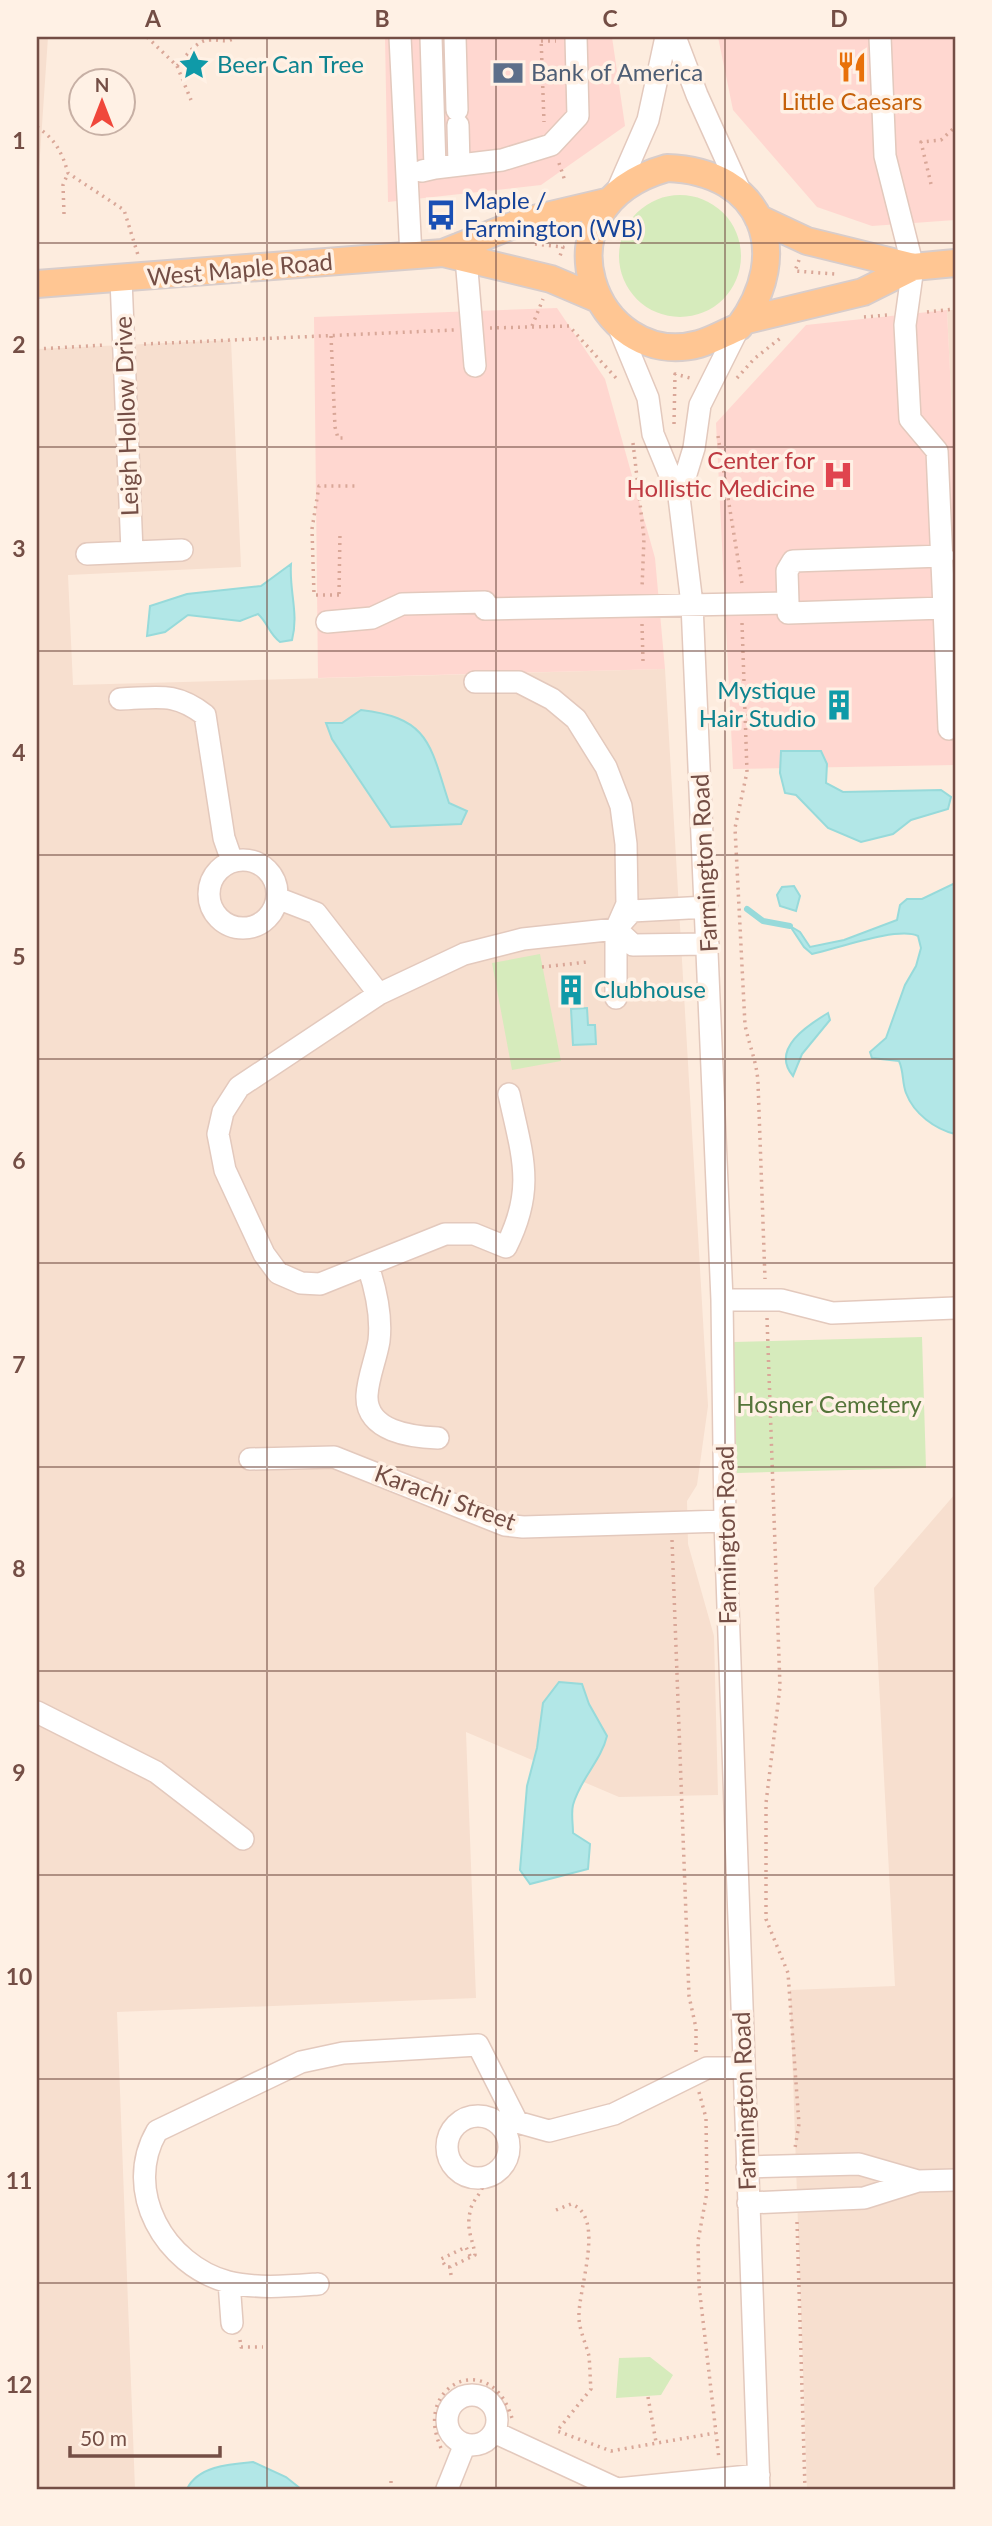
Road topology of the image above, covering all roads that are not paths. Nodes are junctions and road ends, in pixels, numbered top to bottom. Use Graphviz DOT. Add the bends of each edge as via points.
graph roads {
  1 [pos="400,37"];
  2 [pos="432,37"];
  3 [pos="455,37"];
  4 [pos="576,37"];
  5 [pos="666,37"];
  6 [pos="675,37"];
  7 [pos="880,37"];
  8 [pos="459,165"];
  9 [pos="435,167"];
  10 [pos="407,174"];
  11 [pos="742,195"];
  12 [pos="612,196"];
  13 [pos="758,218"];
  14 [pos="411,256"];
  15 [pos="454,256"];
  16 [pos="955,263"];
  17 [pos="913,267"];
  18 [pos="132,278"];
  19 [pos="37,284"];
  20 [pos="598,299"];
  21 [pos="617,323"];
  22 [pos="741,324"];
  23 [pos="475,366"];
  24 [pos="679,497"];
  25 [pos="182,550"];
  26 [pos="132,552"];
  27 [pos="87,554"];
  28 [pos="943,556"];
  29 [pos="788,603"];
  30 [pos="692,604"];
  31 [pos="944,608"];
  32 [pos="327,622"];
  33 [pos="475,682"];
  34 [pos="120,699"];
  35 [pos="949,729"];
  36 [pos="233,861"];
  37 [pos="277,898"];
  38 [pos="707,907"];
  39 [pos="616,929"];
  40 [pos="708,944"];
  41 [pos="379,994"];
  42 [pos="616,998"];
  43 [pos="509,1094"];
  44 [pos="368,1266"];
  45 [pos="722,1300"];
  46 [pos="955,1308"];
  47 [pos="438,1438"];
  48 [pos="250,1460"];
  49 [pos="725,1521"];
  50 [pos="37,1712"];
  51 [pos="243,1839"];
  52 [pos="744,2068"];
  53 [pos="510,2126"];
  54 [pos="747,2168"];
  55 [pos="955,2180"];
  56 [pos="918,2181"];
  57 [pos="748,2203"];
  58 [pos="229,2282"];
  59 [pos="318,2284"];
  60 [pos="232,2323"];
  61 [pos="494,2432"];
  62 [pos="465,2444"];
  63 [pos="759,2482"];
  64 [pos="447,2489"];
  65 [pos="617,2489"];
  1 -- 10 [label="street"];
  2 -- 9 [label="street"];
  3 -- 8 [label="street"];
  4 -- 8 [label="street" via="578,116 551,145 502,160"];
  5 -- 12 [label="street" via="648,120"];
  6 -- 11 [label="street"];
  7 -- 17 [label="street" via="885,156"];
  8 -- 9 [label="street"];
  9 -- 10 [label="street"];
  10 -- 14 [label="street"];
  11 -- 12 [label="main road" via="720,178 694,169 667,168 640,176"];
  11 -- 13 [label="main road"];
  12 -- 15 [label="main road, West Maple Road" via="521,222"];
  12 -- 20 [label="main road" via="589,241 589,271"];
  13 -- 17 [label="main road" via="807,241"];
  13 -- 22 [label="main road" via="766,242 767,268 760,293"];
  14 -- 15 [label="main road, West Maple Road"];
  14 -- 18 [label="main road, West Maple Road"];
  15 -- 20 [label="main road, West Maple Road" via="551,279"];
  15 -- 23 [label="street"];
  16 -- 17 [label="main road"];
  17 -- 22 [label="main road" via="863,292"];
  17 -- 28 [label="street" via="905,325 910,419 937,451"];
  18 -- 19 [label="main road, West Maple Road"];
  18 -- 26 [label="street, Leigh Hollow Drive" via="125,344"];
  20 -- 21 [label="main road"];
  21 -- 22 [label="main road" via="641,339 669,346 698,344"];
  21 -- 24 [label="street, Farmington Road" via="648,398 653,434"];
  22 -- 24 [label="street, Farmington Road" via="700,405 694,448"];
  24 -- 30 [label="street, Farmington Road"];
  25 -- 26 [label="street"];
  26 -- 27 [label="street"];
  28 -- 29 [label="street" via="793,561 787,571"];
  28 -- 31 [label="street"];
  29 -- 30 [label="street"];
  29 -- 31 [label="street" via="788,613"];
  30 -- 32 [label="street" via="402,604 372,618"];
  30 -- 38 [label="street, Farmington Road"];
  31 -- 35 [label="street"];
  33 -- 39 [label="street" via="519,682 533,688 576,719 606,767 625,825 627,904"];
  34 -- 36 [label="street" via="174,698 187,701 205,715 224,838"];
  36 -- 37 [label="street" via="244,859 265,867 277,887"];
  36 -- 37 [label="street" via="222,866 209,885 208,896 226,924 247,928 268,918"];
  37 -- 41 [label="street" via="316,913"];
  38 -- 39 [label="street" via="632,911"];
  38 -- 40 [label="street, Farmington Road"];
  39 -- 40 [label="street" via="633,945"];
  39 -- 41 [label="street" via="523,939 464,954"];
  39 -- 42 [label="street"];
  40 -- 45 [label="street, Farmington Road"];
  41 -- 44 [label="street" via="239,1087 223,1112 218,1134 225,1170 264,1254 278,1273 300,1283 320,1284"];
  43 -- 44 [label="street" via="526,1194 506,1247 474,1234 445,1234"];
  44 -- 47 [label="street" via="379,1314 379,1341 367,1397 372,1412 396,1433"];
  45 -- 46 [label="street" via="766,1299 832,1313"];
  45 -- 49 [label="street, Farmington Road"];
  48 -- 49 [label="street, Karachi Street" via="334,1457 523,1527"];
  49 -- 52 [label="street, Farmington Road"];
  50 -- 51 [label="street" via="156,1772"];
  52 -- 53 [label="street" via="707,2068 614,2114 549,2131"];
  52 -- 54 [label="street, Farmington Road"];
  53 -- 53 [label="street" via="477,2116 467,2118 447,2141 450,2161 464,2175 484,2177 501,2167 506,2158"];
  53 -- 58 [label="street" via="478,2045 343,2053 300,2062 156,2132 144,2168 146,2204 166,2241 193,2269"];
  54 -- 56 [label="street" via="859,2164"];
  54 -- 57 [label="street, Farmington Road"];
  55 -- 56 [label="street"];
  56 -- 57 [label="street" via="864,2199"];
  57 -- 63 [label="street, Farmington Road"];
  58 -- 59 [label="street" via="284,2287"];
  58 -- 60 [label="street"];
  61 -- 62 [label="street" via="482,2443"];
  61 -- 62 [label="street" via="497,2416 489,2401 466,2395 452,2404 447,2419 451,2435"];
  61 -- 65 [label="street"];
  62 -- 64 [label="street"];
  63 -- 65 [label="street" via="722,2480"];
}
